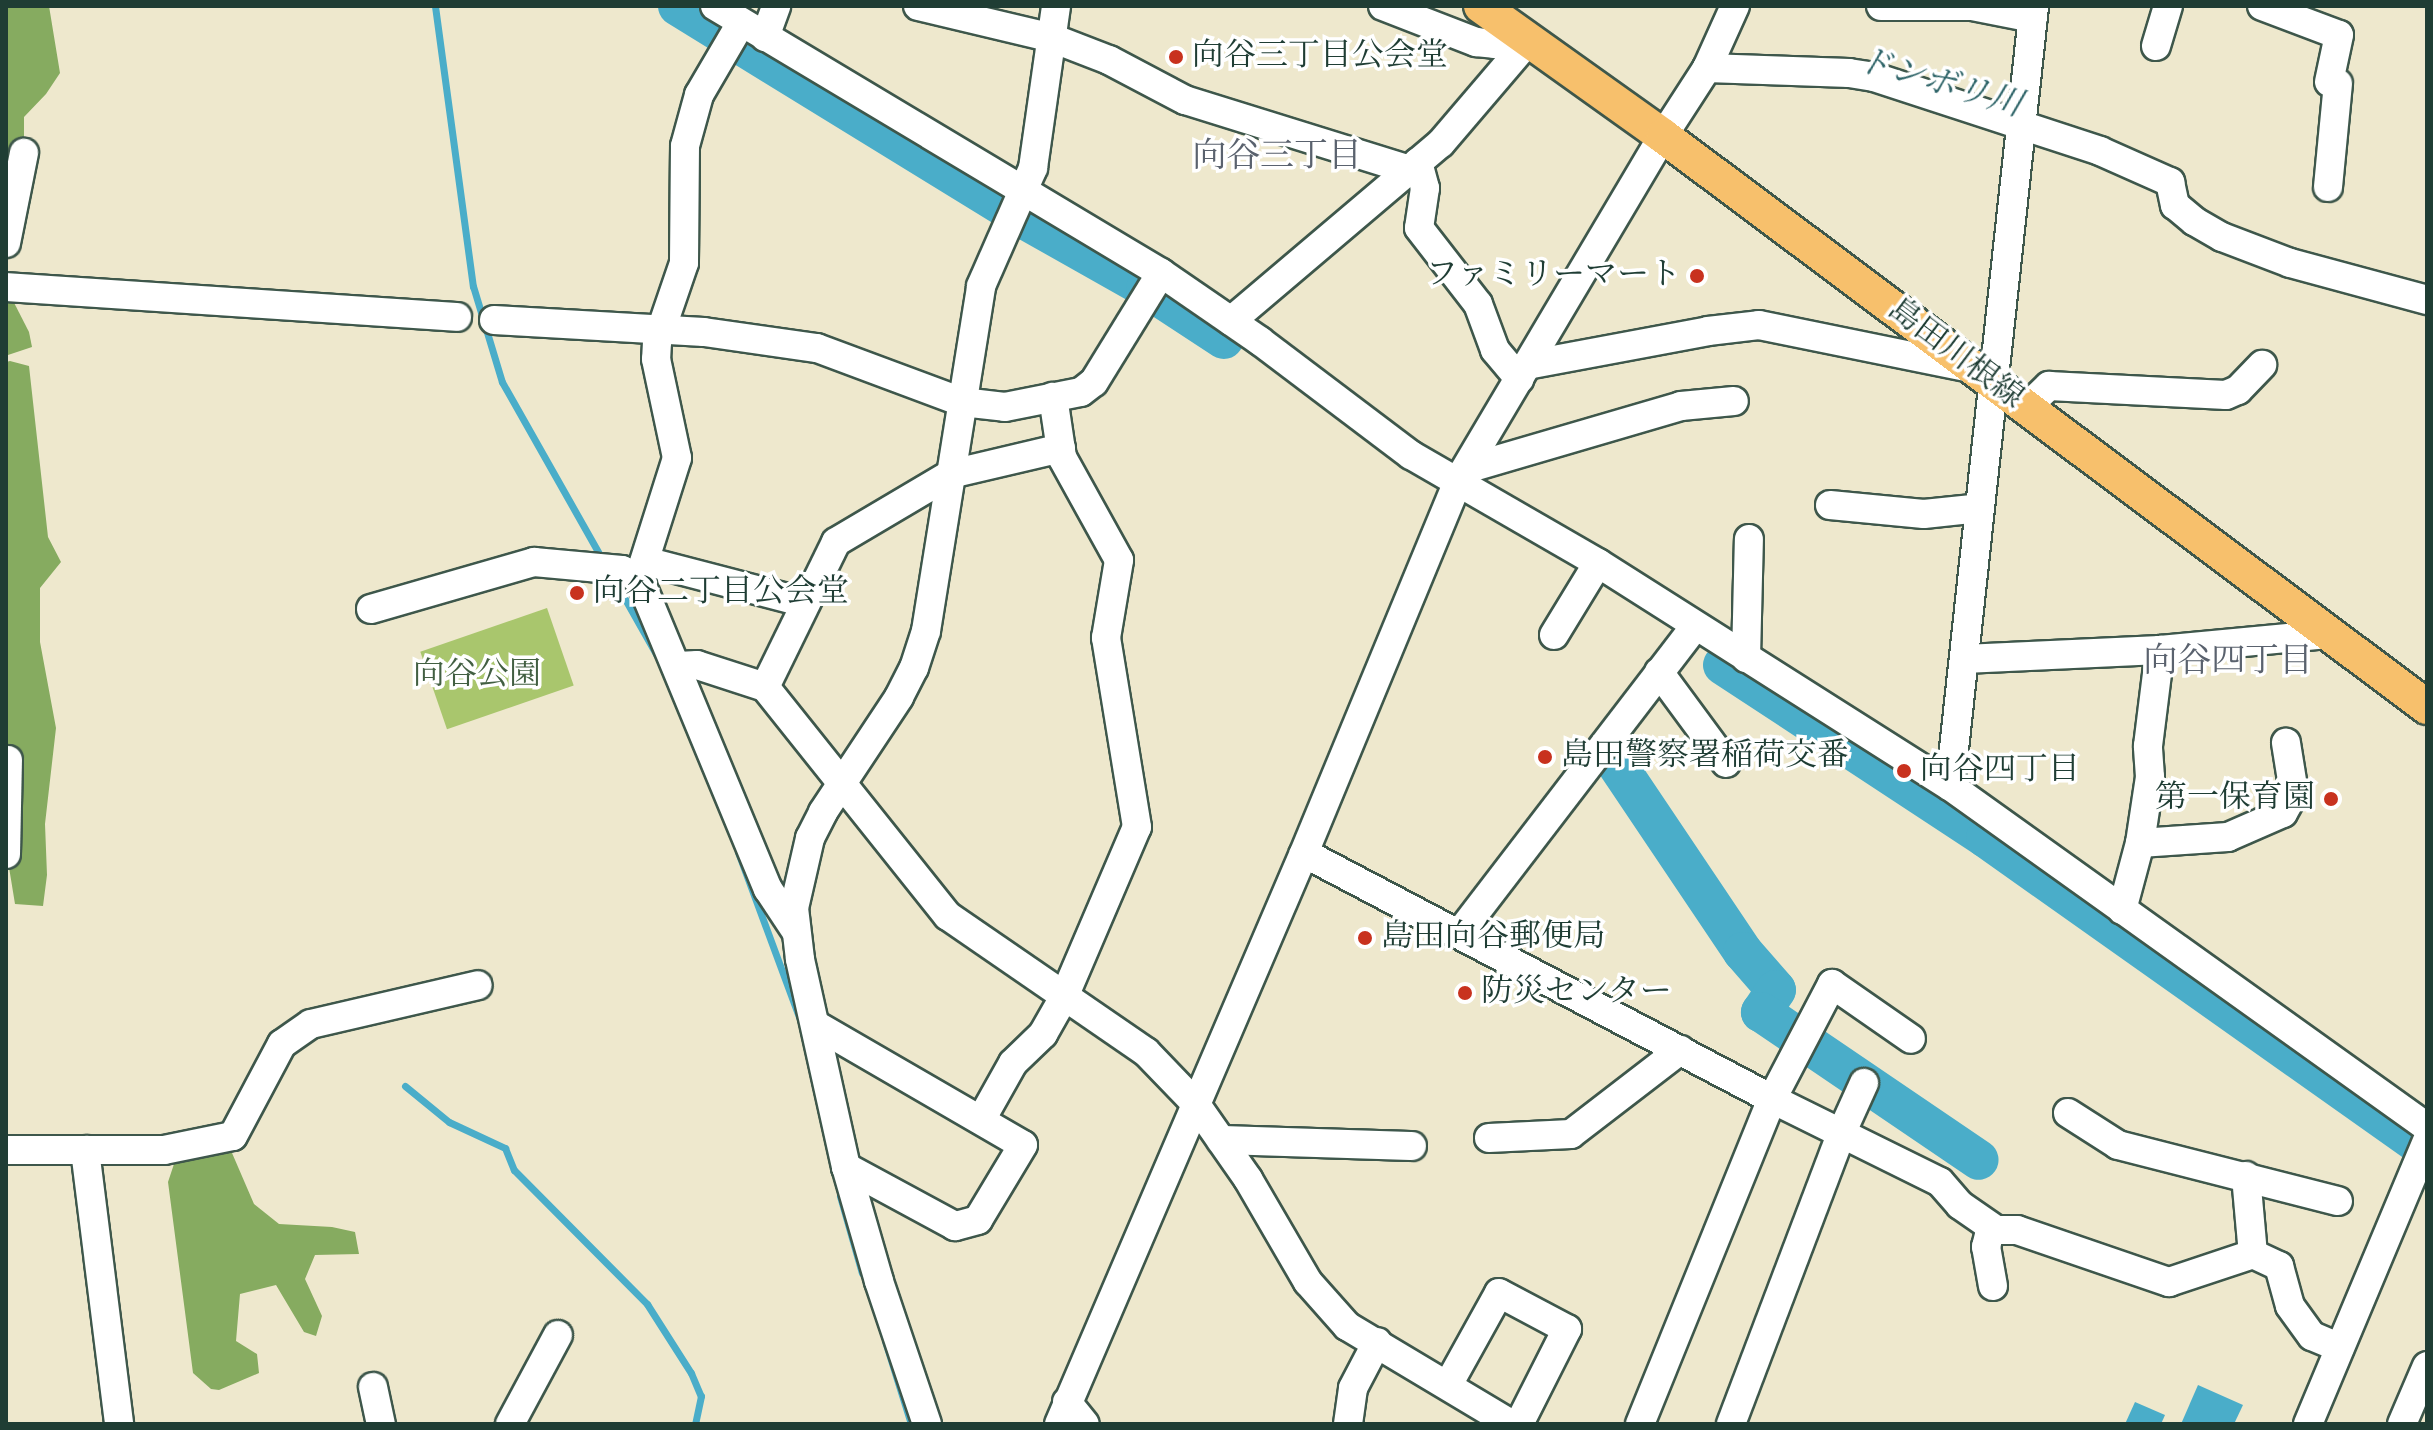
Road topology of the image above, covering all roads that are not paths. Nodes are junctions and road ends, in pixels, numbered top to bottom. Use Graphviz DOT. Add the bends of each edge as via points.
graph roads {
  1 [pos="715,6"];
  2 [pos="776,6"];
  3 [pos="918,6"];
  4 [pos="1056,6"];
  5 [pos="1383,6"];
  6 [pos="1481,6"];
  7 [pos="1735,6"];
  8 [pos="1881,6"];
  9 [pos="2168,6"];
  10 [pos="2262,6"];
  11 [pos="2034,12"];
  12 [pos="744,35"];
  13 [pos="1052,38"];
  14 [pos="1529,40"];
  15 [pos="2156,46"];
  16 [pos="1707,68"];
  17 [pos="2021,126"];
  18 [pos="1663,136"];
  19 [pos="24,153"];
  20 [pos="1414,166"];
  21 [pos="2328,187"];
  22 [pos="1024,190"];
  23 [pos="6,243"];
  24 [pos="1161,273"];
  25 [pos="6,287"];
  26 [pos="2427,300"];
  27 [pos="457,317"];
  28 [pos="494,320"];
  29 [pos="1231,321"];
  30 [pos="661,329"];
  31 [pos="2262,365"];
  32 [pos="1523,372"];
  33 [pos="1983,376"];
  34 [pos="1053,397"];
  35 [pos="1734,401"];
  36 [pos="962,402"];
  37 [pos="2026,408"];
  38 [pos="1061,448"];
  39 [pos="951,474"];
  40 [pos="1462,475"];
  41 [pos="1830,505"];
  42 [pos="1980,508"];
  43 [pos="1749,539"];
  44 [pos="1598,563"];
  45 [pos="626,569"];
  46 [pos="806,603"];
  47 [pos="371,609"];
  48 [pos="1695,626"];
  49 [pos="2330,634"];
  50 [pos="1554,635"];
  51 [pos="2160,650"];
  52 [pos="1746,658"];
  53 [pos="1964,659"];
  54 [pos="678,666"];
  55 [pos="1659,672"];
  56 [pos="765,687"];
  57 [pos="2427,707"];
  58 [pos="2286,743"];
  59 [pos="8,760"];
  60 [pos="1726,763"];
  61 [pos="841,785"];
  62 [pos="1950,786"];
  63 [pos="2140,843"];
  64 [pos="1304,853"];
  65 [pos="6,854"];
  66 [pos="2122,910"];
  67 [pos="797,933"];
  68 [pos="1459,934"];
  69 [pos="478,985"];
  70 [pos="1064,997"];
  71 [pos="816,1025"];
  72 [pos="1911,1039"];
  73 [pos="1680,1050"];
  74 [pos="1864,1083"];
  75 [pos="1772,1099"];
  76 [pos="1195,1103"];
  77 [pos="2068,1113"];
  78 [pos="981,1120"];
  79 [pos="2427,1127"];
  80 [pos="1841,1134"];
  81 [pos="1489,1138"];
  82 [pos="1221,1140"];
  83 [pos="1412,1146"];
  84 [pos="2424,1149"];
  85 [pos="6,1150"];
  86 [pos="85,1150"];
  87 [pos="846,1167"];
  88 [pos="2246,1176"];
  89 [pos="2338,1201"];
  90 [pos="1996,1230"];
  91 [pos="2253,1254"];
  92 [pos="1993,1286"];
  93 [pos="558,1335"];
  94 [pos="1377,1342"];
  95 [pos="2340,1348"];
  96 [pos="2427,1366"];
  97 [pos="1448,1385"];
  98 [pos="373,1387"];
  99 [pos="1063,1413"];
  100 [pos="1350,1423"];
  101 [pos="119,1424"];
  102 [pos="381,1424"];
  103 [pos="510,1424"];
  104 [pos="927,1424"];
  105 [pos="1085,1424"];
  106 [pos="1511,1424"];
  107 [pos="1519,1424"];
  108 [pos="1640,1424"];
  109 [pos="1731,1424"];
  110 [pos="2308,1424"];
  111 [pos="2402,1424"];
  1 -- 12 [label="street"];
  2 -- 12 [label="street"];
  3 -- 13 [label="street"];
  4 -- 13 [label="street"];
  5 -- 14 [label="street" via="1476,42"];
  6 -- 14 [label="main road, 島田川根線"];
  7 -- 16 [label="street"];
  8 -- 11 [label="street"];
  9 -- 15 [label="street"];
  10 -- 21 [label="street" via="2339,35"];
  11 -- 17 [label="street"];
  12 -- 22 [label="street"];
  12 -- 30 [label="street" via="699,95 691,118 685,146 684,263"];
  13 -- 20 [label="street" via="1109,60 1185,100"];
  13 -- 22 [label="street" via="1033,168"];
  14 -- 18 [label="main road, 島田川根線"];
  14 -- 20 [label="street" via="1441,143"];
  16 -- 17 [label="street" via="1874,77"];
  16 -- 18 [label="street"];
  17 -- 26 [label="street" via="2100,151 2170,182 2175,205 2222,237 2290,263"];
  17 -- 33 [label="street"];
  18 -- 32 [label="street"];
  18 -- 33 [label="main road, 島田川根線"];
  19 -- 23 [label="street"];
  20 -- 29 [label="street"];
  20 -- 32 [label="street" via="1425,188 1419,228 1478,304 1495,350"];
  22 -- 24 [label="street"];
  22 -- 36 [label="street" via="981,286"];
  24 -- 29 [label="street"];
  24 -- 34 [label="street" via="1094,382 1081,392"];
  25 -- 27 [label="street"];
  28 -- 30 [label="street"];
  29 -- 40 [label="street" via="1411,455"];
  30 -- 36 [label="street" via="817,348"];
  30 -- 45 [label="street" via="656,359 677,458"];
  31 -- 37 [label="street" via="2226,395 2049,386"];
  32 -- 33 [label="street" via="1708,331 1759,325"];
  32 -- 40 [label="street"];
  33 -- 37 [label="main road, 島田川根線"];
  33 -- 42 [label="street"];
  34 -- 36 [label="street" via="1005,407"];
  34 -- 38 [label="street"];
  35 -- 40 [label="street" via="1681,406"];
  36 -- 39 [label="street"];
  37 -- 49 [label="main road, 島田川根線"];
  38 -- 39 [label="street"];
  38 -- 70 [label="street" via="1119,560 1106,638 1137,827"];
  39 -- 46 [label="street" via="836,542"];
  39 -- 61 [label="street" via="926,631 914,668"];
  40 -- 44 [label="street"];
  40 -- 64 [label="street"];
  41 -- 42 [label="street" via="1924,514"];
  42 -- 53 [label="street"];
  43 -- 52 [label="street"];
  44 -- 48 [label="street"];
  44 -- 50 [label="street"];
  45 -- 46 [label="street"];
  45 -- 47 [label="street" via="534,562"];
  45 -- 54 [label="street"];
  46 -- 56 [label="street"];
  48 -- 52 [label="street"];
  48 -- 55 [label="street"];
  49 -- 51 [label="street"];
  49 -- 57 [label="main road, 島田川根線"];
  51 -- 53 [label="street"];
  51 -- 63 [label="street"];
  52 -- 62 [label="street"];
  53 -- 62 [label="street"];
  54 -- 56 [label="street" via="697,665"];
  54 -- 67 [label="street" via="768,889"];
  55 -- 60 [label="street"];
  55 -- 68 [label="street"];
  56 -- 61 [label="street"];
  58 -- 63 [label="street" via="2294,793 2283,813 2228,837"];
  59 -- 65 [label="street"];
  61 -- 67 [label="street" via="810,838 794,908"];
  61 -- 70 [label="street" via="948,916"];
  62 -- 66 [label="street"];
  63 -- 66 [label="street"];
  64 -- 68 [label="street"];
  64 -- 76 [label="street"];
  66 -- 79 [label="street"];
  67 -- 71 [label="street"];
  68 -- 73 [label="street"];
  69 -- 86 [label="street" via="311,1024 282,1044 233,1136 164,1150"];
  70 -- 76 [label="street" via="1146,1052"];
  70 -- 78 [label="street" via="1043,1034 1013,1063"];
  71 -- 78 [label="street"];
  71 -- 87 [label="street"];
  72 -- 75 [label="street" via="1832,984"];
  73 -- 75 [label="street"];
  73 -- 81 [label="street" via="1571,1134"];
  74 -- 80 [label="street"];
  75 -- 80 [label="street"];
  75 -- 108 [label="street"];
  76 -- 82 [label="street"];
  76 -- 99 [label="street"];
  77 -- 88 [label="street" via="2118,1145"];
  78 -- 87 [label="street" via="1023,1145 978,1220 955,1226"];
  80 -- 90 [label="street" via="1940,1182 1960,1205"];
  80 -- 109 [label="street"];
  82 -- 83 [label="street"];
  82 -- 94 [label="street" via="1308,1282 1347,1326"];
  84 -- 95 [label="street"];
  85 -- 86 [label="street"];
  86 -- 101 [label="street"];
  87 -- 104 [label="street"];
  88 -- 89 [label="street"];
  88 -- 91 [label="street"];
  90 -- 91 [label="street" via="2017,1230 2169,1282"];
  90 -- 92 [label="street" via="1986,1247"];
  91 -- 95 [label="street" via="2279,1266 2290,1306 2312,1336"];
  93 -- 103 [label="street"];
  94 -- 97 [label="street"];
  94 -- 100 [label="street" via="1353,1388"];
  95 -- 110 [label="street"];
  96 -- 111 [label="street"];
  97 -- 106 [label="street"];
  97 -- 107 [label="street" via="1499,1293 1567,1329"];
  98 -- 102 [label="street"];
  99 -- 105 [label="street"];
}
